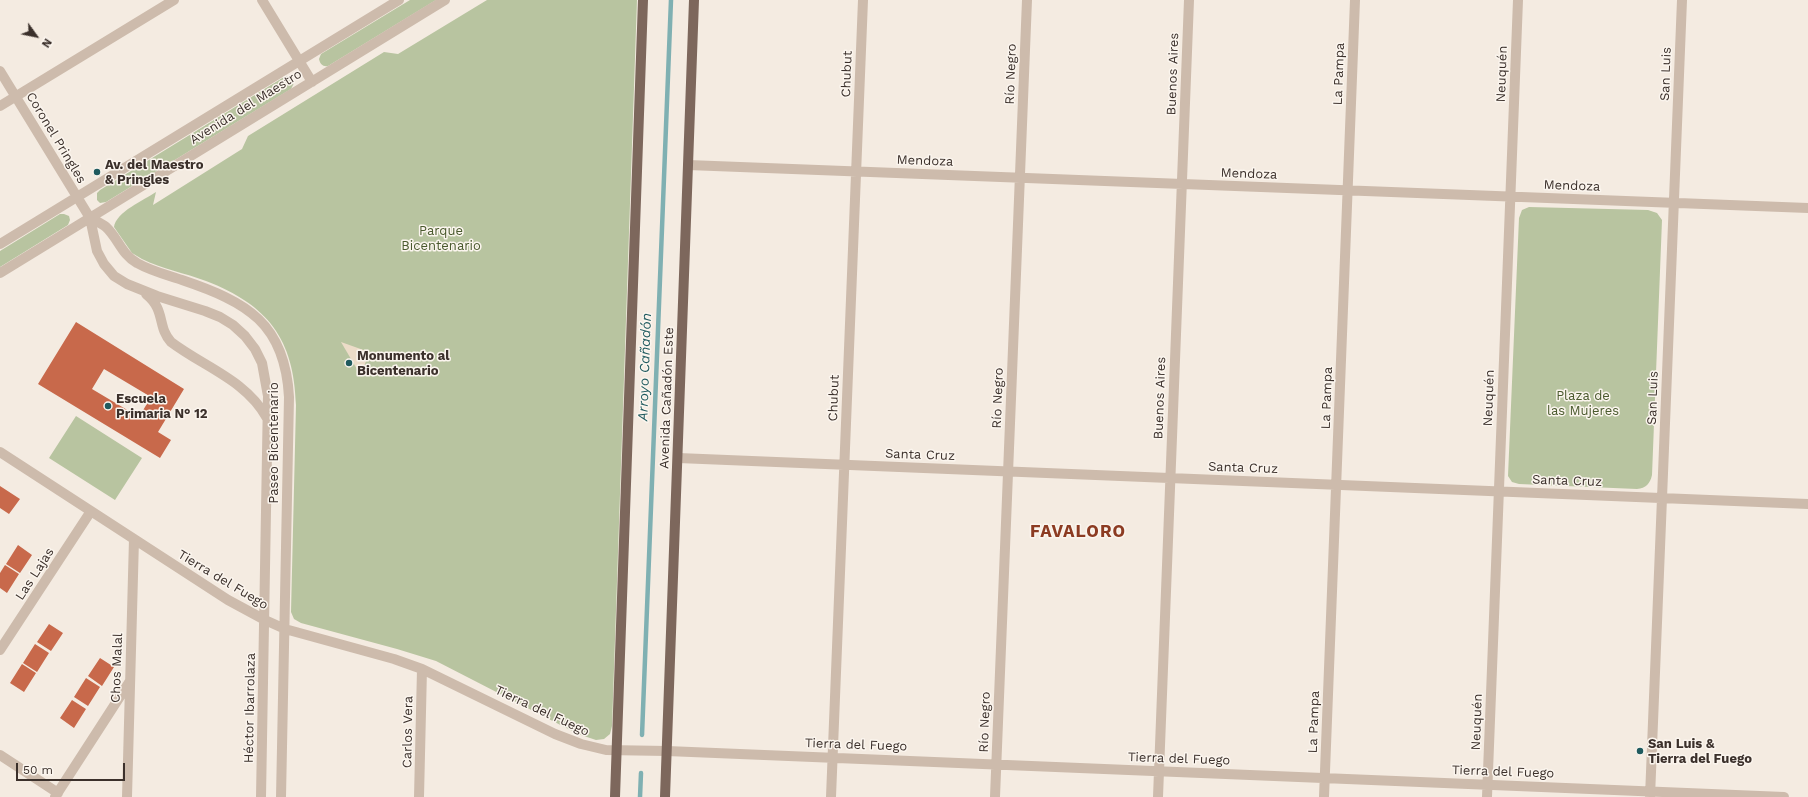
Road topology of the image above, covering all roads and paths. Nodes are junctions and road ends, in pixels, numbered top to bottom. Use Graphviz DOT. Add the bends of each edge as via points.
graph roads {
  1 [pos="174,0"];
  2 [pos="262,0"];
  3 [pos="399,0"];
  4 [pos="445,0"];
  5 [pos="643,0"];
  6 [pos="694,0"];
  7 [pos="863,0"];
  8 [pos="1027,0"];
  9 [pos="1189,0"];
  10 [pos="1355,0"];
  11 [pos="1518,0"];
  12 [pos="1682,0"];
  13 [pos="300,61"];
  14 [pos="0,71"];
  15 [pos="312,82"];
  16 [pos="16,96"];
  17 [pos="0,106"];
  18 [pos="688,165"];
  19 [pos="856,172"];
  20 [pos="1020,178"];
  21 [pos="1182,184"];
  22 [pos="1348,190"];
  23 [pos="1510,196"];
  24 [pos="77,197"];
  25 [pos="1674,202"];
  26 [pos="1808,208"];
  27 [pos="90,218"];
  28 [pos="0,244"];
  29 [pos="0,273"];
  30 [pos="141,290"];
  31 [pos="267,419"];
  32 [pos="0,452"];
  33 [pos="678,458"];
  34 [pos="844,465"];
  35 [pos="1008,471"];
  36 [pos="1170,478"];
  37 [pos="1336,485"];
  38 [pos="1499,491"];
  39 [pos="1662,498"];
  40 [pos="1808,504"];
  41 [pos="91,511"];
  42 [pos="134,539"];
  43 [pos="265,620"];
  44 [pos="285,629"];
  45 [pos="0,650"];
  46 [pos="422,668"];
  47 [pos="130,681"];
  48 [pos="617,750"];
  49 [pos="667,751"];
  50 [pos="0,755"];
  51 [pos="832,758"];
  52 [pos="997,764"];
  53 [pos="1159,771"];
  54 [pos="1325,778"];
  55 [pos="1487,785"];
  56 [pos="1650,794"];
  57 [pos="56,795"];
  58 [pos="127,797"];
  59 [pos="260,797"];
  60 [pos="281,797"];
  61 [pos="419,797"];
  62 [pos="615,797"];
  63 [pos="665,797"];
  64 [pos="831,797"];
  65 [pos="996,797"];
  66 [pos="1158,797"];
  67 [pos="1324,797"];
  68 [pos="1487,797"];
  69 [pos="1784,797"];
  1 -- 16 [label="street"];
  2 -- 13 [label="street"];
  3 -- 13 [label="street, Avenida del Maestro"];
  4 -- 15 [label="street, Avenida del Maestro"];
  5 -- 48 [label="main road"];
  6 -- 18 [label="main road, Avenida Cañadón Este"];
  7 -- 19 [label="street, Chubut"];
  8 -- 20 [label="street, Río Negro"];
  9 -- 21 [label="street, Buenos Aires"];
  10 -- 22 [label="street, La Pampa"];
  11 -- 23 [label="street, Neuquén"];
  12 -- 25 [label="street, San Luis"];
  13 -- 15 [label="street"];
  13 -- 24 [label="street, Avenida del Maestro"];
  14 -- 16 [label="street, Coronel Pringles"];
  15 -- 27 [label="street, Avenida del Maestro"];
  16 -- 17 [label="street"];
  16 -- 24 [label="street, Coronel Pringles"];
  18 -- 19 [label="street, Mendoza"];
  18 -- 33 [label="main road, Avenida Cañadón Este"];
  19 -- 20 [label="street, Mendoza"];
  19 -- 34 [label="street, Chubut"];
  20 -- 21 [label="street, Mendoza"];
  20 -- 35 [label="street, Río Negro"];
  21 -- 22 [label="street, Mendoza"];
  21 -- 36 [label="street, Buenos Aires"];
  22 -- 23 [label="street, Mendoza"];
  22 -- 37 [label="street, La Pampa"];
  23 -- 25 [label="street, Mendoza"];
  23 -- 38 [label="street, Neuquén"];
  24 -- 27 [label="street, Coronel Pringles"];
  24 -- 28 [label="street, Avenida del Maestro"];
  25 -- 26 [label="street, Mendoza"];
  25 -- 39 [label="street, San Luis"];
  27 -- 29 [label="street, Avenida del Maestro"];
  27 -- 30 [label="street, Paseo Bicentenario" via="97,251 104,264 114,276"];
  27 -- 44 [label="street, Paseo Bicentenario" via="107,227 126,254 136,263 212,290 242,305 268,329 277,344 284,361 289,397"];
  30 -- 31 [label="street" via="155,303 164,331 171,342 241,386 255,400"];
  30 -- 31 [label="street, Paseo Bicentenario" via="220,317 245,336 262,363 268,396"];
  31 -- 43 [label="street, Paseo Bicentenario"];
  32 -- 41 [label="street, Tierra del Fuego"];
  33 -- 34 [label="street, Santa Cruz"];
  33 -- 49 [label="main road, Avenida Cañadón Este"];
  34 -- 35 [label="street, Santa Cruz"];
  34 -- 51 [label="street, Chubut"];
  35 -- 36 [label="street, Santa Cruz"];
  35 -- 52 [label="street, Río Negro"];
  36 -- 37 [label="street, Santa Cruz"];
  36 -- 53 [label="street, Buenos Aires"];
  37 -- 38 [label="street, Santa Cruz"];
  37 -- 54 [label="street, La Pampa"];
  38 -- 39 [label="street, Santa Cruz"];
  38 -- 55 [label="street, Neuquén"];
  39 -- 40 [label="street, Santa Cruz"];
  39 -- 56 [label="street, San Luis"];
  41 -- 42 [label="street, Tierra del Fuego"];
  41 -- 45 [label="street, Las Lajas"];
  42 -- 43 [label="street, Tierra del Fuego" via="228,600"];
  42 -- 47 [label="street, Chos Malal"];
  43 -- 44 [label="street, Tierra del Fuego"];
  43 -- 59 [label="street, Héctor Ibarrolaza"];
  44 -- 46 [label="street, Tierra del Fuego"];
  44 -- 60 [label="street"];
  46 -- 48 [label="street, Tierra del Fuego" via="569,740 594,748"];
  46 -- 61 [label="street, Carlos Vera"];
  47 -- 57 [label="street"];
  47 -- 58 [label="street, Chos Malal"];
  48 -- 49 [label="street, Tierra del Fuego"];
  48 -- 62 [label="main road"];
  49 -- 51 [label="street, Tierra del Fuego"];
  49 -- 63 [label="main road, Avenida Cañadón Este"];
  50 -- 57 [label="street"];
  51 -- 52 [label="street, Tierra del Fuego"];
  51 -- 64 [label="street, Chubut"];
  52 -- 53 [label="street, Tierra del Fuego"];
  52 -- 65 [label="street, Río Negro"];
  53 -- 54 [label="street, Tierra del Fuego"];
  53 -- 66 [label="street, Buenos Aires"];
  54 -- 55 [label="street, Tierra del Fuego"];
  54 -- 67 [label="street, La Pampa"];
  55 -- 56 [label="street, Tierra del Fuego"];
  55 -- 68 [label="street, Neuquén"];
  56 -- 69 [label="street, Tierra del Fuego"];
}
